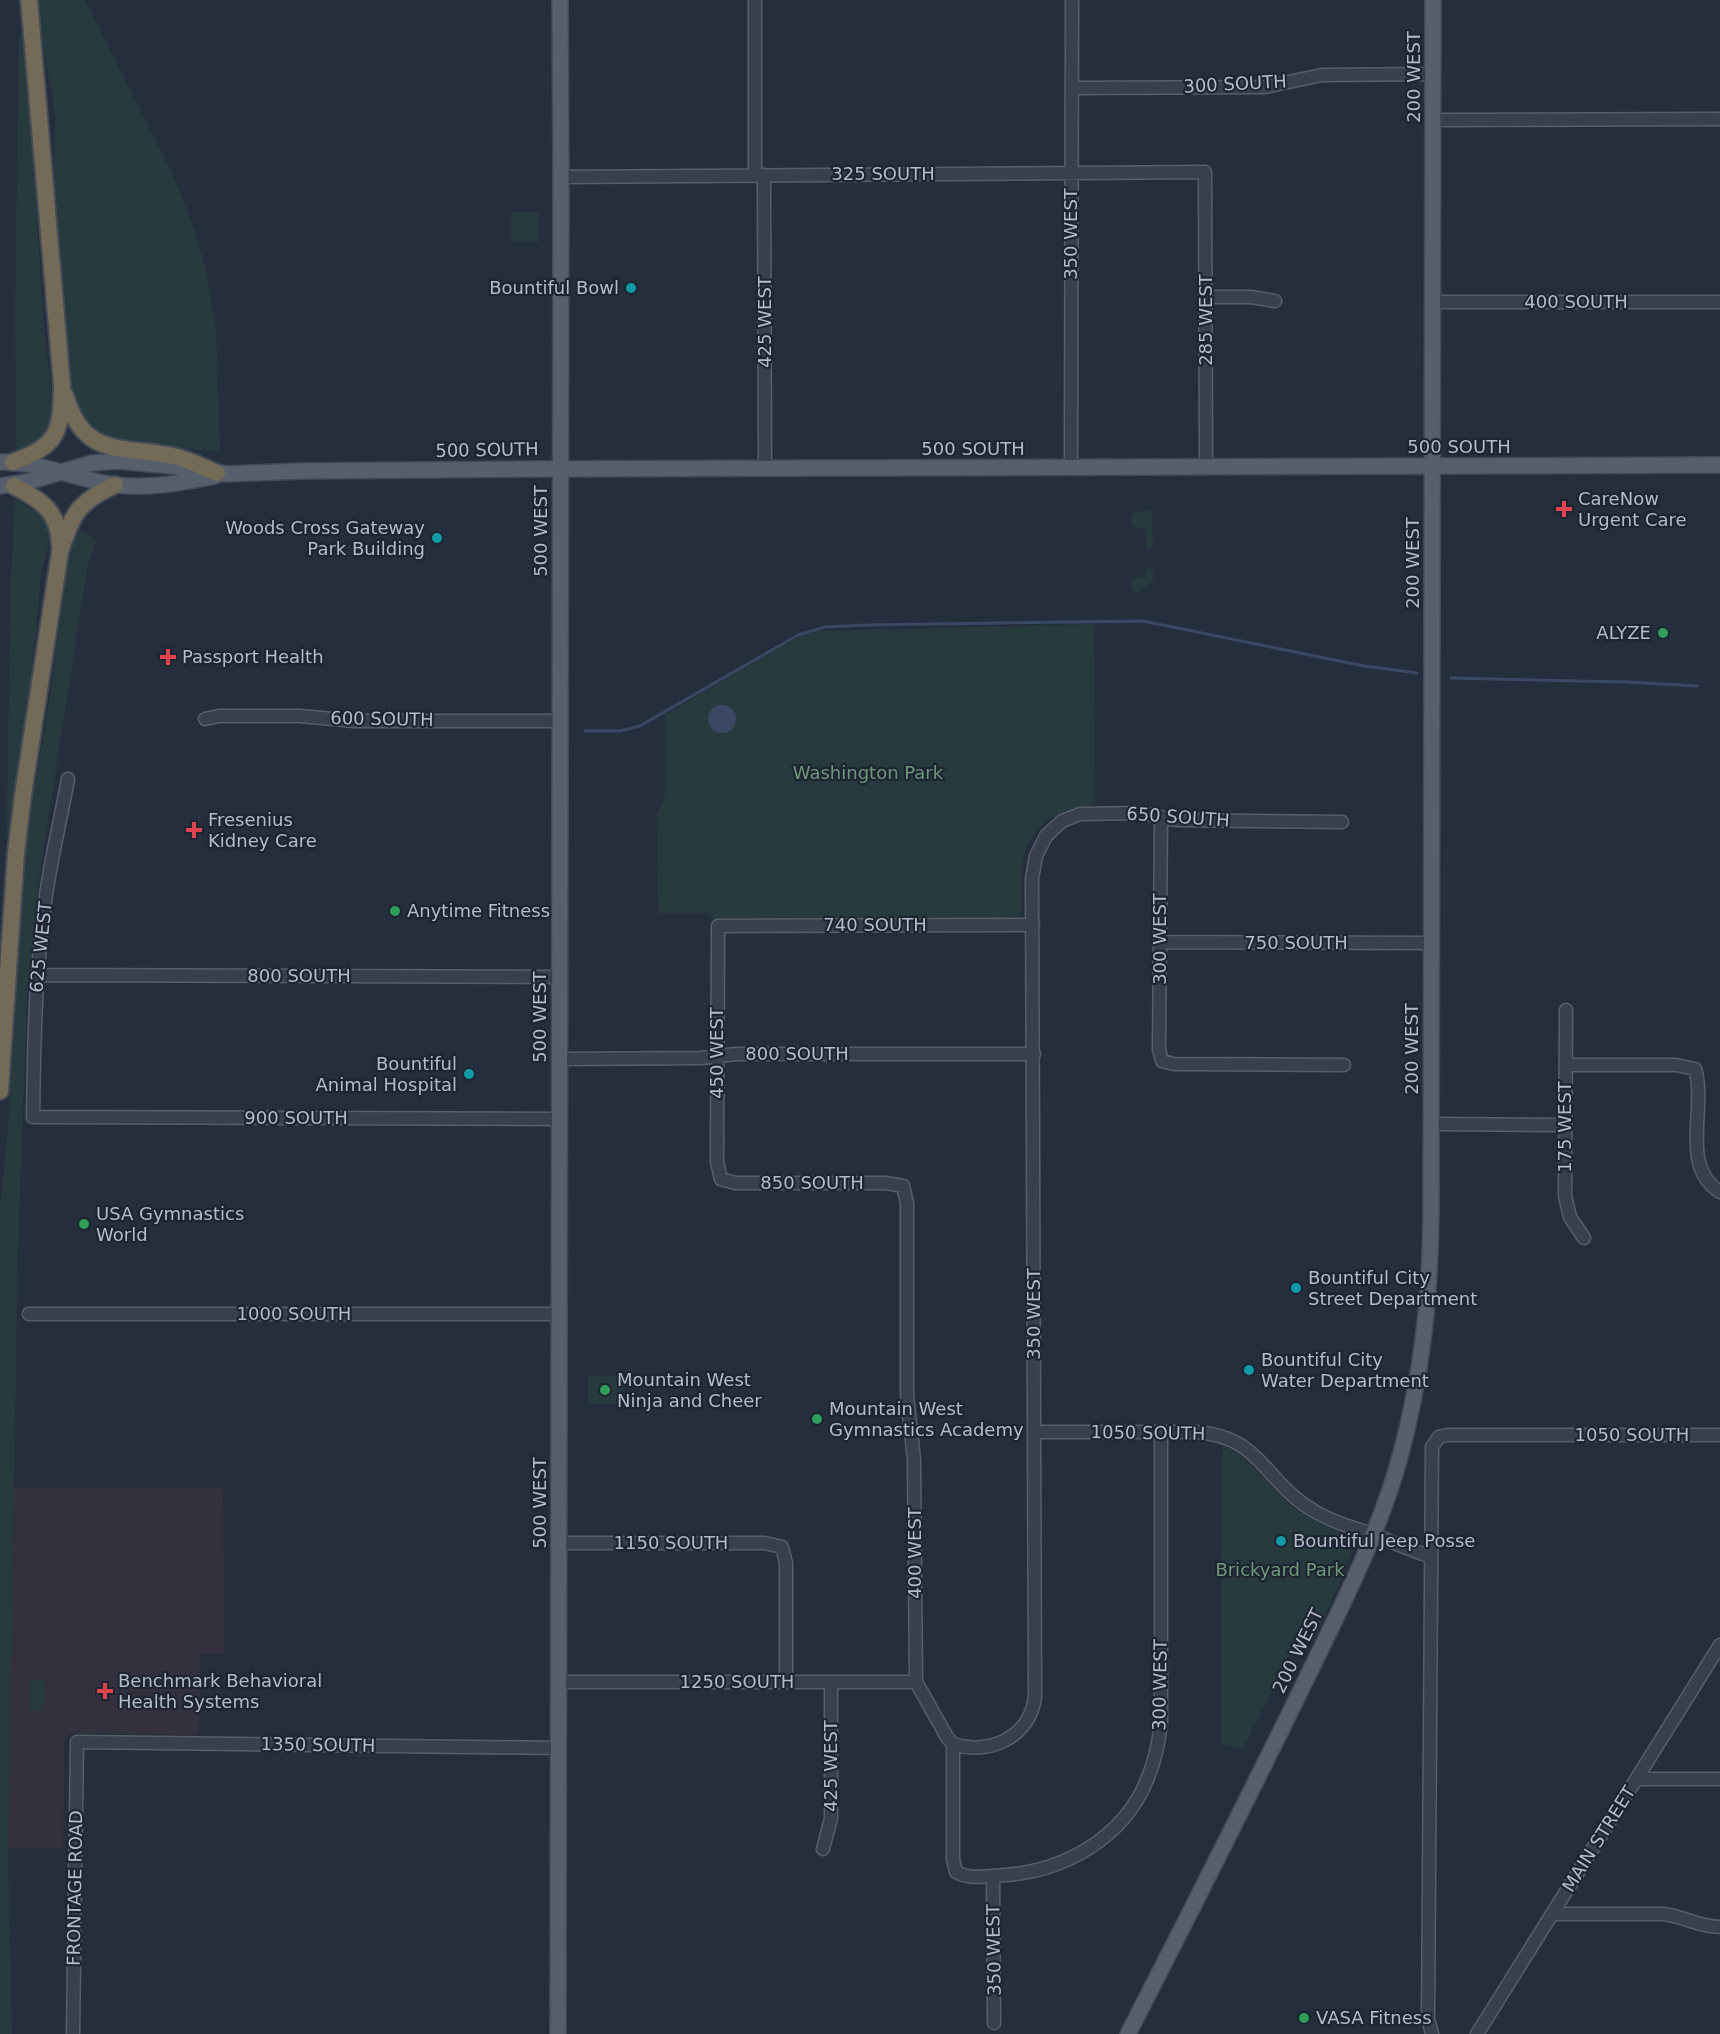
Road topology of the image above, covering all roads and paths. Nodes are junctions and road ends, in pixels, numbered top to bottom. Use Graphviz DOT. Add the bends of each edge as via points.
graph roads {
  1 [pos="29,0"];
  2 [pos="560,0"];
  3 [pos="755,0"];
  4 [pos="1072,0"];
  5 [pos="1433,0"];
  6 [pos="1433,74"];
  7 [pos="1072,88"];
  8 [pos="1720,119"];
  9 [pos="1433,120"];
  10 [pos="1205,172"];
  11 [pos="1072,173"];
  12 [pos="760,175"];
  13 [pos="561,177"];
  14 [pos="1206,297"];
  15 [pos="1275,302"];
  16 [pos="1433,302"];
  17 [pos="1720,302"];
  18 [pos="62,385"];
  19 [pos="7,462"];
  20 [pos="1720,465"];
  21 [pos="1432,467"];
  22 [pos="1071,468"];
  23 [pos="1206,468"];
  24 [pos="561,469"];
  25 [pos="765,469"];
  26 [pos="62,472"];
  27 [pos="222,473"];
  28 [pos="115,485"];
  29 [pos="7,486"];
  30 [pos="60,552"];
  31 [pos="206,719"];
  32 [pos="560,721"];
  33 [pos="68,779"];
  34 [pos="1161,817"];
  35 [pos="1342,822"];
  36 [pos="1053,828"];
  37 [pos="1033,925"];
  38 [pos="718,926"];
  39 [pos="1160,942"];
  40 [pos="1432,943"];
  41 [pos="37,975"];
  42 [pos="560,977"];
  43 [pos="1566,1010"];
  44 [pos="1034,1054"];
  45 [pos="717,1056"];
  46 [pos="560,1059"];
  47 [pos="1344,1065"];
  48 [pos="1566,1065"];
  49 [pos="0,1091"];
  50 [pos="33,1117"];
  51 [pos="560,1119"];
  52 [pos="1432,1124"];
  53 [pos="1565,1125"];
  54 [pos="721,1179"];
  55 [pos="903,1186"];
  56 [pos="1716,1189"];
  57 [pos="1584,1238"];
  58 [pos="29,1314"];
  59 [pos="559,1314"];
  60 [pos="1034,1432"];
  61 [pos="1161,1432"];
  62 [pos="1720,1435"];
  63 [pos="1372,1535"];
  64 [pos="559,1544"];
  65 [pos="1431,1557"];
  66 [pos="1718,1650"];
  67 [pos="559,1682"];
  68 [pos="786,1682"];
  69 [pos="831,1682"];
  70 [pos="916,1682"];
  71 [pos="77,1742"];
  72 [pos="953,1744"];
  73 [pos="559,1748"];
  74 [pos="1636,1779"];
  75 [pos="1720,1779"];
  76 [pos="823,1849"];
  77 [pos="993,1876"];
  78 [pos="1552,1914"];
  79 [pos="1720,1927"];
  80 [pos="994,2023"];
  81 [pos="73,2034"];
  82 [pos="558,2034"];
  83 [pos="1128,2034"];
  84 [pos="1432,2034"];
  85 [pos="1478,2034"];
  1 -- 18 [label="highway"];
  2 -- 13 [label="main road, 500 WEST"];
  3 -- 12 [label="street, 425 WEST"];
  4 -- 7 [label="street, 350 WEST"];
  5 -- 6 [label="main road, 200 WEST"];
  6 -- 7 [label="street, 300 SOUTH" via="1322,75 1258,87"];
  6 -- 9 [label="main road, 200 WEST"];
  7 -- 11 [label="street, 350 WEST"];
  8 -- 9 [label="street"];
  9 -- 16 [label="main road, 200 WEST"];
  10 -- 11 [label="street, 325 SOUTH"];
  10 -- 14 [label="street, 285 WEST"];
  11 -- 12 [label="street, 325 SOUTH"];
  11 -- 22 [label="street, 350 WEST"];
  12 -- 13 [label="street, 325 SOUTH"];
  12 -- 25 [label="street, 425 WEST"];
  13 -- 24 [label="main road, 500 WEST"];
  14 -- 15 [label="street" via="1251,297"];
  14 -- 23 [label="street, 285 WEST"];
  16 -- 17 [label="street, 400 SOUTH"];
  16 -- 21 [label="main road, 200 WEST"];
  18 -- 19 [label="highway" via="54,438 36,453"];
  18 -- 27 [label="highway" via="73,417 100,444 174,456"];
  19 -- 26 [label="main road, 500 SOUTH" via="28,462"];
  20 -- 21 [label="main road, 500 SOUTH"];
  21 -- 23 [label="main road, 500 SOUTH"];
  21 -- 40 [label="main road, 200 WEST"];
  22 -- 23 [label="main road, 500 SOUTH"];
  22 -- 25 [label="main road, 500 SOUTH"];
  24 -- 25 [label="main road, 500 SOUTH"];
  24 -- 27 [label="main road, 500 SOUTH"];
  24 -- 32 [label="main road, 500 WEST"];
  26 -- 27 [label="main road, 500 SOUTH" via="117,461"];
  26 -- 28 [label="main road, 500 SOUTH"];
  26 -- 29 [label="main road, 500 SOUTH"];
  27 -- 28 [label="main road, 500 SOUTH" via="175,485"];
  28 -- 30 [label="highway" via="83,503"];
  29 -- 30 [label="highway" via="40,501 53,514 59,529"];
  30 -- 49 [label="highway" via="16,853"];
  31 -- 32 [label="street, 600 SOUTH" via="300,716 354,722"];
  32 -- 42 [label="main road, 500 WEST"];
  33 -- 41 [label="street, 625 WEST" via="49,878"];
  34 -- 35 [label="street, 650 SOUTH"];
  34 -- 36 [label="street, 650 SOUTH" via="1088,813"];
  34 -- 39 [label="street, 300 WEST"];
  36 -- 37 [label="street, 350 WEST" via="1040,845 1033,867"];
  37 -- 38 [label="street, 740 SOUTH"];
  37 -- 44 [label="street, 350 WEST"];
  38 -- 45 [label="street, 450 WEST"];
  39 -- 40 [label="street, 750 SOUTH"];
  39 -- 47 [label="street, 300 WEST" via="1162,1061"];
  40 -- 52 [label="main road, 200 WEST"];
  41 -- 42 [label="street, 800 SOUTH"];
  41 -- 50 [label="street, 625 WEST"];
  42 -- 46 [label="main road, 500 WEST"];
  43 -- 48 [label="street, 175 WEST"];
  44 -- 45 [label="street, 800 SOUTH"];
  44 -- 60 [label="street, 350 WEST"];
  45 -- 46 [label="street, 800 SOUTH"];
  45 -- 54 [label="street, 450 WEST" via="717,1162"];
  46 -- 51 [label="main road, 500 WEST"];
  48 -- 53 [label="street, 175 WEST"];
  48 -- 56 [label="street" via="1676,1065 1695,1069 1698,1155 1703,1175"];
  50 -- 51 [label="street, 900 SOUTH"];
  51 -- 59 [label="main road, 500 WEST"];
  52 -- 53 [label="street"];
  52 -- 63 [label="main road, 200 WEST" via="1431,1251 1424,1345 1399,1459"];
  53 -- 57 [label="street, 175 WEST" via="1566,1206"];
  54 -- 55 [label="street, 850 SOUTH" via="735,1183"];
  55 -- 70 [label="street, 400 WEST" via="907,1203 908,1404 915,1460"];
  58 -- 59 [label="street, 1000 SOUTH"];
  59 -- 64 [label="main road, 500 WEST"];
  60 -- 61 [label="street, 1050 SOUTH"];
  60 -- 72 [label="street, 350 WEST" via="1034,1706 1023,1727 1004,1741 980,1748"];
  61 -- 63 [label="street, 1050 SOUTH" via="1206,1433 1234,1441 1249,1450 1304,1505"];
  61 -- 77 [label="street, 300 WEST" via="1161,1722 1147,1782 1124,1817 1090,1848 1046,1869"];
  62 -- 65 [label="street, 1050 SOUTH" via="1442,1436 1432,1447 1431,1456"];
  63 -- 65 [label="street, 1050 SOUTH"];
  63 -- 83 [label="main road, 200 WEST" via="1265,1764"];
  64 -- 67 [label="main road, 500 WEST"];
  64 -- 68 [label="street, 1150 SOUTH" via="765,1543 782,1547 786,1563"];
  65 -- 84 [label="street" via="1428,2019"];
  66 -- 74 [label="street, MAIN STREET"];
  67 -- 68 [label="street, 1250 SOUTH"];
  67 -- 73 [label="main road, 500 WEST"];
  68 -- 69 [label="street, 1250 SOUTH"];
  69 -- 70 [label="street, 1250 SOUTH"];
  69 -- 76 [label="street, 425 WEST" via="831,1818"];
  70 -- 72 [label="street, 400 WEST"];
  71 -- 73 [label="street, 1350 SOUTH"];
  71 -- 81 [label="street, FRONTAGE ROAD"];
  72 -- 77 [label="street" via="956,1872"];
  73 -- 82 [label="main road, 500 WEST"];
  74 -- 75 [label="street"];
  74 -- 78 [label="street, MAIN STREET"];
  77 -- 80 [label="street, 350 WEST"];
  78 -- 79 [label="street" via="1663,1914 1700,1926"];
  78 -- 85 [label="street, MAIN STREET"];
}
